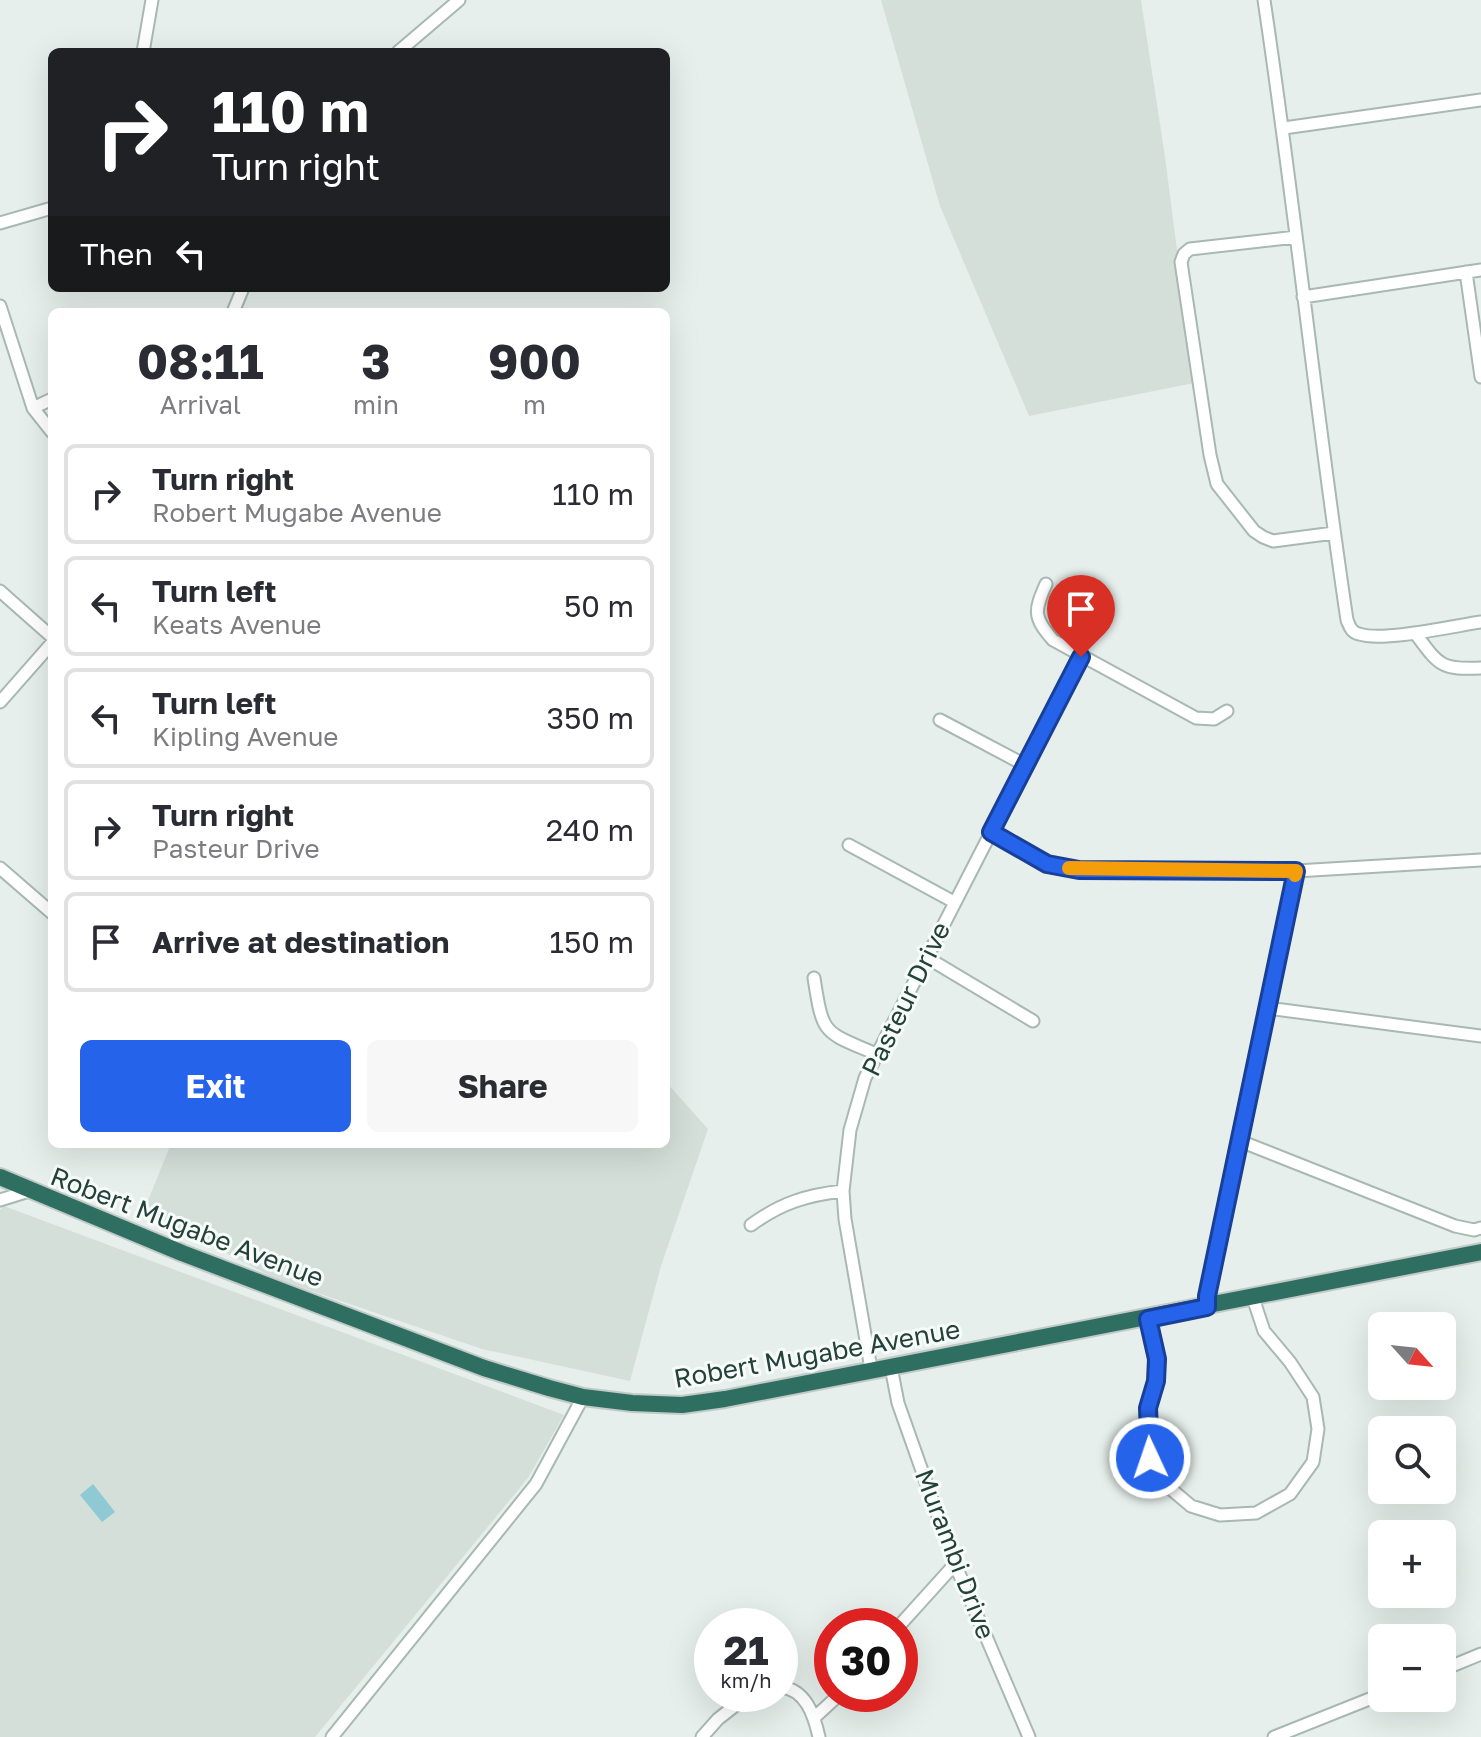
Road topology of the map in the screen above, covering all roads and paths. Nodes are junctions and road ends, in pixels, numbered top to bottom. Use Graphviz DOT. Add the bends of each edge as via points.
graph roads {
  1 [pos="152,0"];
  2 [pos="459,0"];
  3 [pos="1264,0"];
  4 [pos="144,48"];
  5 [pos="403,48"];
  6 [pos="1481,100"];
  7 [pos="1284,128"];
  8 [pos="48,209"];
  9 [pos="0,223"];
  10 [pos="1296,237"];
  11 [pos="1481,270"];
  12 [pos="1466,272"];
  13 [pos="1303,297"];
  14 [pos="0,306"];
  15 [pos="1481,377"];
  16 [pos="48,401"];
  17 [pos="33,408"];
  18 [pos="48,427"];
  19 [pos="1334,533"];
  20 [pos="1046,584"];
  21 [pos="0,591"];
  22 [pos="1481,622"];
  23 [pos="1415,633"];
  24 [pos="48,636"];
  25 [pos="48,645"];
  26 [pos="1081,657"];
  27 [pos="1481,668"];
  28 [pos="0,702"];
  29 [pos="1227,711"];
  30 [pos="940,720"];
  31 [pos="1025,765"];
  32 [pos="991,832"];
  33 [pos="849,845"];
  34 [pos="1481,860"];
  35 [pos="0,868"];
  36 [pos="1296,871"];
  37 [pos="954,902"];
  38 [pos="48,910"];
  39 [pos="926,957"];
  40 [pos="814,978"];
  41 [pos="1267,1008"];
  42 [pos="1033,1021"];
  43 [pos="1481,1036"];
  44 [pos="876,1054"];
  45 [pos="1240,1141"];
  46 [pos="0,1177"];
  47 [pos="29,1191"];
  48 [pos="843,1191"];
  49 [pos="0,1200"];
  50 [pos="751,1225"];
  51 [pos="1481,1228"];
  52 [pos="1481,1252"];
  53 [pos="1253,1298"];
  54 [pos="1207,1307"];
  55 [pos="1148,1319"];
  56 [pos="891,1367"];
  57 [pos="871,1369"];
  58 [pos="583,1397"];
  59 [pos="955,1564"];
  60 [pos="915,1608"];
  61 [pos="1481,1654"];
  62 [pos="1456,1664"];
  63 [pos="798,1694"];
  64 [pos="1368,1700"];
  65 [pos="727,1712"];
  66 [pos="820,1712"];
  67 [pos="815,1717"];
  68 [pos="332,1737"];
  69 [pos="702,1737"];
  70 [pos="819,1737"];
  71 [pos="1029,1737"];
  72 [pos="1274,1737"];
  1 -- 4 [label="street"];
  2 -- 5 [label="street"];
  3 -- 7 [label="street"];
  6 -- 7 [label="street"];
  7 -- 10 [label="street"];
  8 -- 9 [label="street"];
  10 -- 13 [label="street"];
  10 -- 19 [label="street" via="1190,249 1181,262 1217,484 1263,537 1273,541"];
  11 -- 12 [label="street"];
  12 -- 13 [label="street"];
  12 -- 15 [label="street"];
  13 -- 19 [label="street"];
  14 -- 17 [label="street"];
  16 -- 17 [label="street"];
  17 -- 18 [label="street"];
  19 -- 23 [label="street" via="1351,630 1360,635"];
  20 -- 26 [label="street" via="1036,607 1040,624 1053,640"];
  21 -- 24 [label="street"];
  22 -- 23 [label="street"];
  23 -- 27 [label="street" via="1435,660 1451,670"];
  25 -- 28 [label="street"];
  26 -- 29 [label="street" via="1196,718 1214,719"];
  26 -- 31 [label="street, Pasteur Drive"];
  30 -- 31 [label="street"];
  31 -- 32 [label="street, Pasteur Drive"];
  32 -- 36 [label="street" via="1047,864 1079,870"];
  32 -- 37 [label="street, Pasteur Drive"];
  33 -- 37 [label="street"];
  34 -- 36 [label="street"];
  35 -- 38 [label="street"];
  36 -- 41 [label="street"];
  37 -- 39 [label="street, Pasteur Drive"];
  39 -- 42 [label="street"];
  39 -- 44 [label="street, Pasteur Drive"];
  40 -- 44 [label="street" via="820,1021 834,1035"];
  41 -- 43 [label="street"];
  41 -- 45 [label="street"];
  44 -- 48 [label="street, Pasteur Drive" via="850,1130"];
  45 -- 51 [label="street" via="1455,1226"];
  45 -- 54 [label="street"];
  46 -- 47 [label="highway, Robert Mugabe Avenue"];
  47 -- 49 [label="street"];
  47 -- 58 [label="highway, Robert Mugabe Avenue" via="484,1368"];
  48 -- 50 [label="street" via="810,1195"];
  48 -- 57 [label="street, Pasteur Drive"];
  52 -- 53 [label="highway, Robert Mugabe Avenue"];
  53 -- 54 [label="highway, Robert Mugabe Avenue"];
  53 -- 55 [label="street" via="1264,1331 1313,1397 1318,1429 1313,1462 1290,1494 1256,1513 1220,1515 1191,1506 1165,1484 1150,1458 1148,1408 1157,1359"];
  54 -- 55 [label="highway, Robert Mugabe Avenue"];
  55 -- 56 [label="highway, Robert Mugabe Avenue"];
  56 -- 57 [label="highway, Robert Mugabe Avenue"];
  56 -- 59 [label="street, Murambi Drive" via="898,1403"];
  57 -- 58 [label="highway, Robert Mugabe Avenue" via="682,1405"];
  58 -- 68 [label="street" via="536,1484"];
  59 -- 60 [label="street"];
  59 -- 71 [label="street, Murambi Drive"];
  61 -- 62 [label="street"];
  63 -- 67 [label="street"];
  64 -- 72 [label="street"];
  65 -- 69 [label="street"];
  66 -- 67 [label="street"];
  67 -- 70 [label="street"];
}
